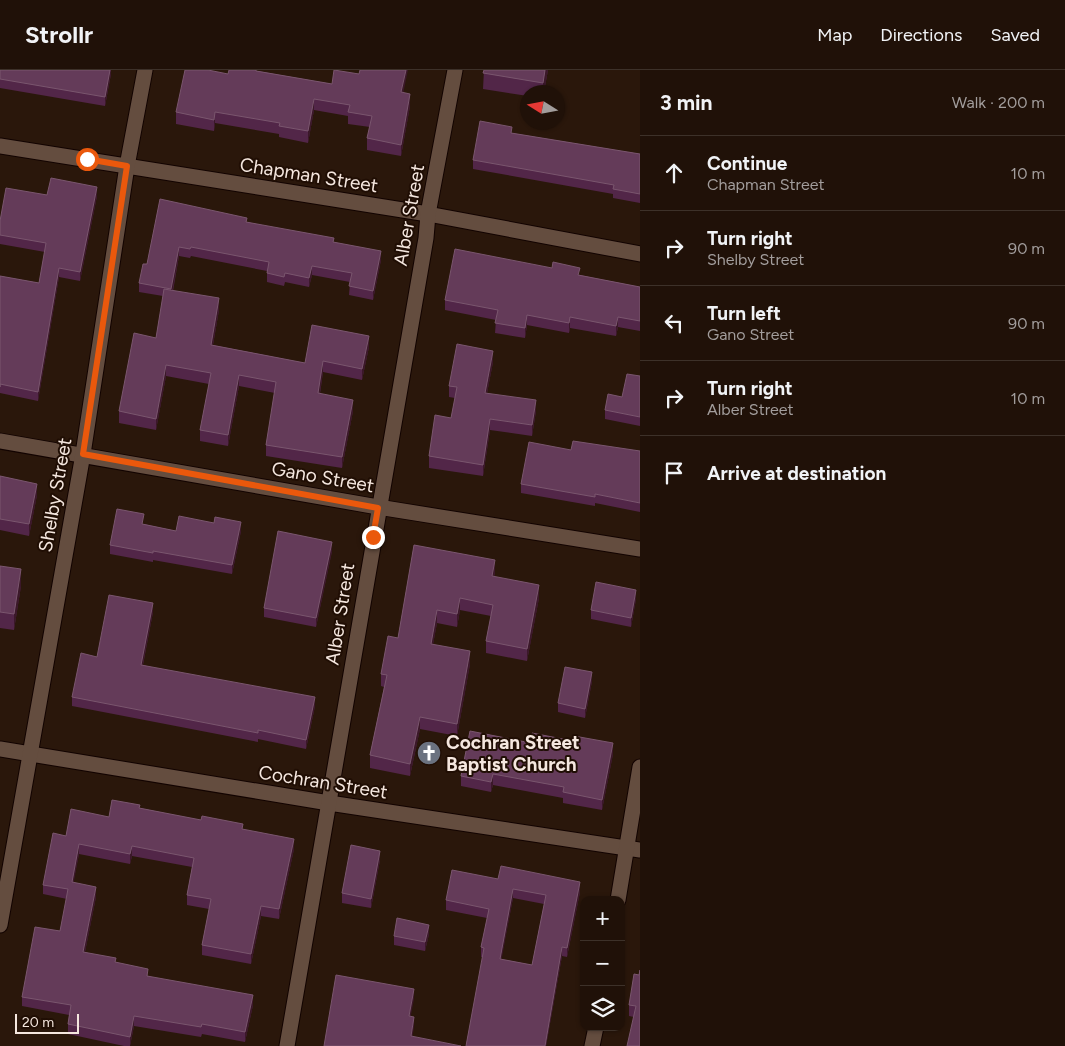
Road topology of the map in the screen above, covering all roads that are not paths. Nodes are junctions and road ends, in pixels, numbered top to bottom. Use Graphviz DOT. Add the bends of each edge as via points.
graph roads {
  1 [pos="145,70"];
  2 [pos="455,70"];
  3 [pos="0,146"];
  4 [pos="127,166"];
  5 [pos="428,214"];
  6 [pos="640,254"];
  7 [pos="0,440"];
  8 [pos="83,454"];
  9 [pos="378,508"];
  10 [pos="640,549"];
  11 [pos="0,749"];
  12 [pos="31,754"];
  13 [pos="640,767"];
  14 [pos="329,803"];
  15 [pos="633,849"];
  16 [pos="619,896"];
  17 [pos="0,925"];
  18 [pos="595,1031"];
  19 [pos="287,1046"];
  20 [pos="592,1046"];
  1 -- 4 [label="street, Shelby Street"];
  2 -- 5 [label="street, Alber Street"];
  3 -- 4 [label="street, Chapman Street"];
  4 -- 5 [label="street, Chapman Street"];
  4 -- 8 [label="street, Shelby Street"];
  5 -- 6 [label="street, Chapman Street"];
  5 -- 9 [label="street, Alber Street"];
  7 -- 8 [label="street, Gano Street"];
  8 -- 9 [label="street, Gano Street"];
  8 -- 12 [label="street, Shelby Street"];
  9 -- 10 [label="street, Gano Street"];
  9 -- 14 [label="street, Alber Street"];
  11 -- 12 [label="street, Cochran Street"];
  12 -- 14 [label="street, Cochran Street"];
  12 -- 17 [label="street, Shelby Street"];
  13 -- 15 [label="street"];
  14 -- 15 [label="street, Cochran Street"];
  14 -- 19 [label="street, Alber Street"];
  15 -- 16 [label="street"];
  18 -- 20 [label="street"];
}
